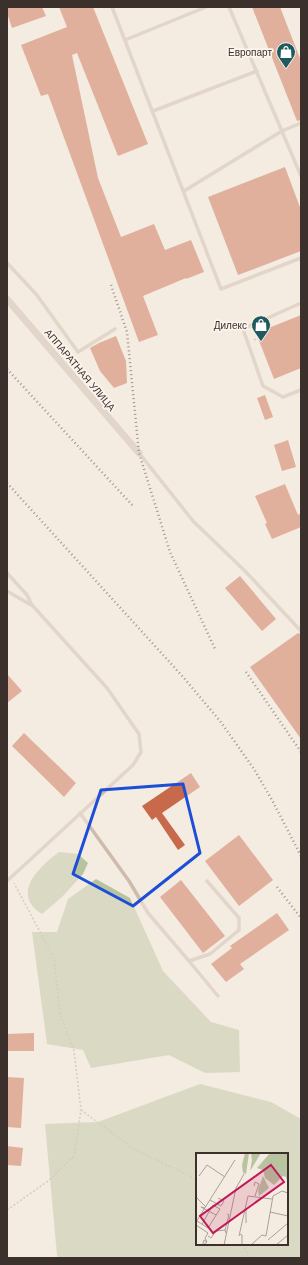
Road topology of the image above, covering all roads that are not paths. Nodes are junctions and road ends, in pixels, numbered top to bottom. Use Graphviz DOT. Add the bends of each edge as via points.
graph roads {
  1 [pos="112,7"];
  2 [pos="206,7"];
  3 [pos="229,7"];
  4 [pos="125,40"];
  5 [pos="256,71"];
  6 [pos="152,111"];
  7 [pos="301,123"];
  8 [pos="282,131"];
  9 [pos="301,176"];
  10 [pos="184,191"];
  11 [pos="301,258"];
  12 [pos="7,263"];
  13 [pos="7,299"];
  14 [pos="301,303"];
  15 [pos="115,329"];
  16 [pos="301,390"];
  17 [pos="139,453"];
  18 [pos="7,573"];
  19 [pos="7,591"];
  20 [pos="32,605"];
  21 [pos="301,631"];
  22 [pos="80,813"];
  23 [pos="7,881"];
  24 [pos="206,881"];
  25 [pos="189,961"];
  26 [pos="218,996"];
  1 -- 4 [label="lane"];
  2 -- 4 [label="lane"];
  3 -- 5 [label="lane"];
  4 -- 6 [label="lane"];
  5 -- 6 [label="lane"];
  5 -- 8 [label="lane"];
  6 -- 10 [label="lane"];
  7 -- 8 [label="lane"];
  8 -- 9 [label="lane"];
  8 -- 10 [label="lane"];
  10 -- 11 [label="lane" via="221,289"];
  12 -- 15 [label="lane" via="36,294 78,352"];
  13 -- 17 [label="street, АППАРАТНАЯ УЛИЦА"];
  14 -- 16 [label="lane" via="243,329 263,386 283,397"];
  17 -- 21 [label="lane" via="193,521 245,571"];
  18 -- 20 [label="lane" via="27,595"];
  19 -- 20 [label="lane"];
  20 -- 22 [label="lane" via="107,688 139,734 141,752 133,765"];
  22 -- 23 [label="lane"];
  22 -- 25 [label="lane" via="129,881 148,913"];
  24 -- 25 [label="lane" via="239,918 239,930 210,954"];
  25 -- 26 [label="lane"];
}
